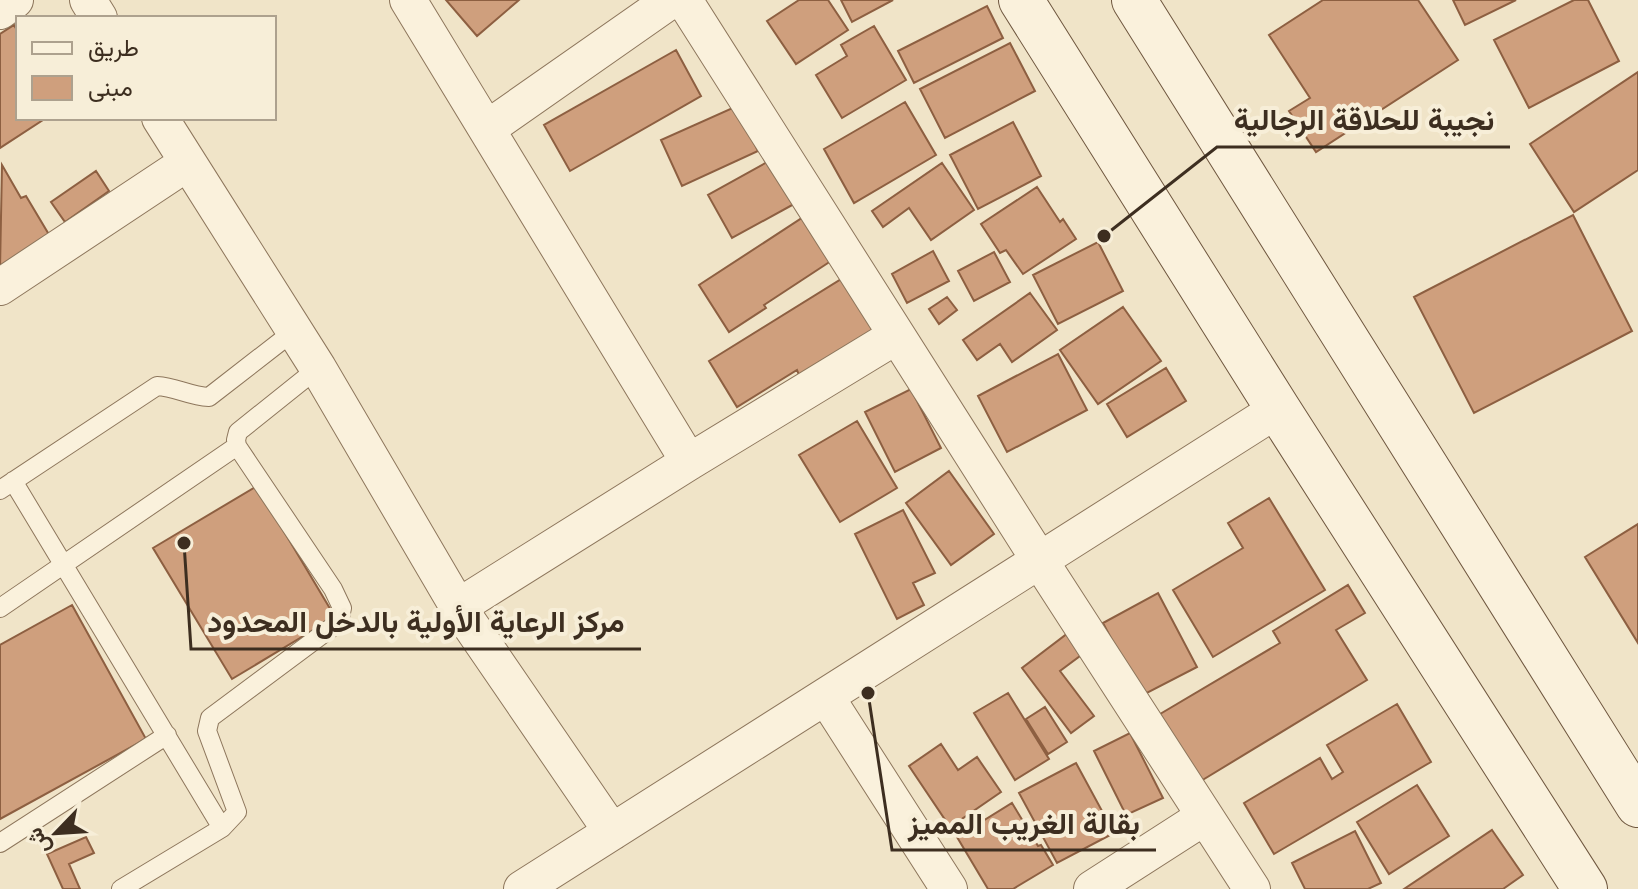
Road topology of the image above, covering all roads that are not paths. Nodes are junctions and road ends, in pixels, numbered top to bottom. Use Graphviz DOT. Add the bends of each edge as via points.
graph roads {
  1 [pos="15,0"];
  2 [pos="408,0"];
  3 [pos="671,0"];
  4 [pos="684,0"];
  5 [pos="1021,0"];
  6 [pos="1134,0"];
  7 [pos="0,11"];
  8 [pos="161,120"];
  9 [pos="488,128"];
  10 [pos="187,163"];
  11 [pos="0,287"];
  12 [pos="294,331"];
  13 [pos="896,336"];
  14 [pos="318,368"];
  15 [pos="1278,409"];
  16 [pos="237,446"];
  17 [pos="689,462"];
  18 [pos="6,486"];
  19 [pos="1040,561"];
  20 [pos="64,564"];
  21 [pos="458,607"];
  22 [pos="0,608"];
  23 [pos="826,697"];
  24 [pos="167,735"];
  25 [pos="1638,805"];
  26 [pos="1204,817"];
  27 [pos="222,828"];
  28 [pos="612,832"];
  29 [pos="0,843"];
  30 [pos="121,889"];
  31 [pos="522,889"];
  32 [pos="949,889"];
  33 [pos="1092,889"];
  34 [pos="1252,889"];
  35 [pos="1585,889"];
  1 -- 7 [label="street"];
  2 -- 9 [label="street"];
  3 -- 9 [label="street"];
  4 -- 13 [label="street"];
  5 -- 15 [label="street"];
  6 -- 25 [label="street"];
  8 -- 10 [label="street"];
  9 -- 17 [label="street"];
  10 -- 11 [label="street"];
  10 -- 12 [label="street"];
  12 -- 14 [label="street"];
  12 -- 18 [label="lane" via="209,397 157,386"];
  13 -- 17 [label="street"];
  13 -- 19 [label="street"];
  14 -- 16 [label="lane" via="238,432"];
  14 -- 21 [label="street"];
  15 -- 19 [label="street"];
  15 -- 35 [label="street"];
  16 -- 20 [label="lane"];
  16 -- 27 [label="lane" via="342,608 339,622 210,718 207,731 237,812"];
  17 -- 21 [label="street"];
  18 -- 20 [label="lane"];
  19 -- 23 [label="street"];
  19 -- 26 [label="street"];
  20 -- 22 [label="lane"];
  20 -- 24 [label="lane"];
  21 -- 28 [label="street"];
  23 -- 28 [label="street"];
  23 -- 32 [label="street"];
  24 -- 27 [label="lane"];
  24 -- 29 [label="lane"];
  26 -- 33 [label="street"];
  26 -- 34 [label="street"];
  27 -- 30 [label="lane"];
  28 -- 31 [label="street"];
}
